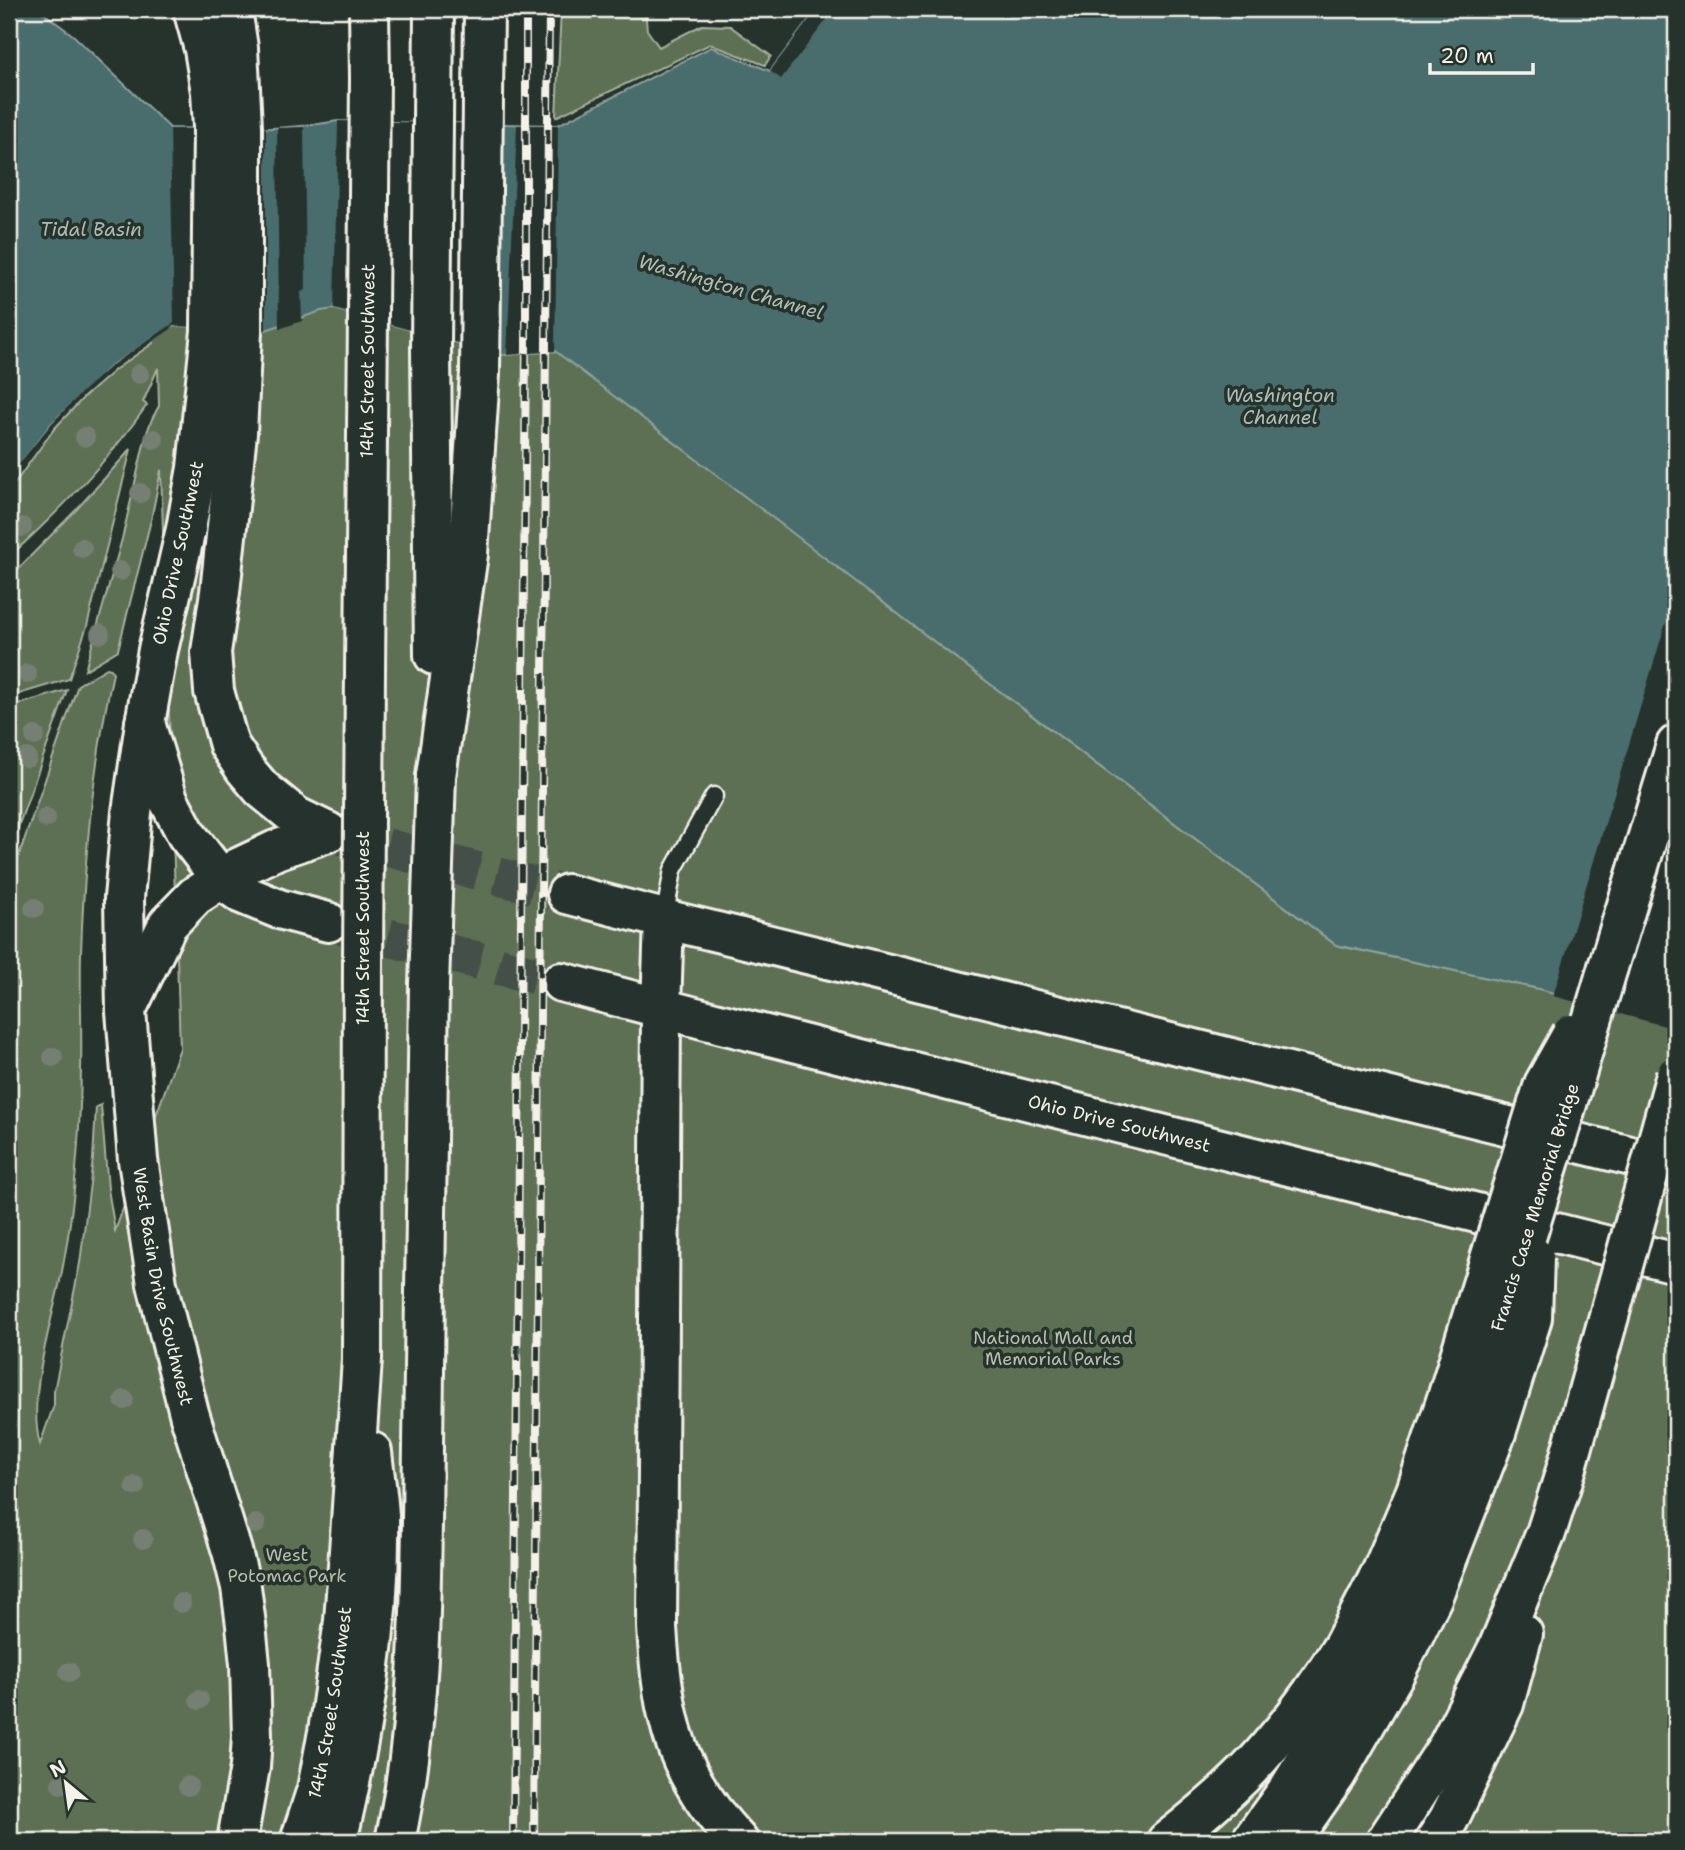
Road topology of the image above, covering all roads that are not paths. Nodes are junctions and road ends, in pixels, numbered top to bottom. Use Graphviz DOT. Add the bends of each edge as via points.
graph roads {
  1 [pos="193,9"];
  2 [pos="232,9"];
  3 [pos="369,9"];
  4 [pos="434,9"];
  5 [pos="484,9"];
  6 [pos="228,127"];
  7 [pos="227,331"];
  8 [pos="145,723"];
  9 [pos="1676,745"];
  10 [pos="436,776"];
  11 [pos="715,796"];
  12 [pos="221,879"];
  13 [pos="566,894"];
  14 [pos="664,919"];
  15 [pos="328,922"];
  16 [pos="1608,967"];
  17 [pos="561,982"];
  18 [pos="661,1009"];
  19 [pos="126,1011"];
  20 [pos="1676,1074"];
  21 [pos="1676,1167"];
  22 [pos="1676,1263"];
  23 [pos="362,1359"];
  24 [pos="1369,1660"];
  25 [pos="1490,1697"];
  26 [pos="237,1841"];
  27 [pos="300,1841"];
  28 [pos="337,1841"];
  29 [pos="395,1841"];
  30 [pos="738,1841"];
  31 [pos="1167,1841"];
  32 [pos="1251,1841"];
  33 [pos="1290,1841"];
  34 [pos="1386,1841"];
  35 [pos="1436,1841"];
  1 -- 6 [label="main road, Ohio Drive Southwest" via="211,92"];
  2 -- 6 [label="main road, Ohio Drive Southwest" via="238,48"];
  3 -- 23 [label="main road, 14th Street Southwest, bridge"];
  4 -- 10 [label="main road" via="431,349"];
  5 -- 10 [label="main road" via="480,373 468,554"];
  6 -- 7 [label="main road, Ohio Drive Southwest"];
  7 -- 8 [label="main road, Ohio Drive Southwest"];
  7 -- 12 [label="main road, Ohio Drive Southwest" via="237,433 211,652 214,691 229,745 245,769 295,816 328,832 276,850"];
  8 -- 12 [label="main road, Ohio Drive Southwest" via="168,799 187,835"];
  8 -- 19 [label="main road, West Basin Drive Southwest" via="124,898"];
  9 -- 16 [label="main road, Francis Case Memorial Bridge"];
  10 -- 29 [label="main road, bridge" via="421,1628"];
  11 -- 14 [label="lane" via="673,870"];
  12 -- 15 [label="main road, Ohio Drive Southwest" via="242,894 279,909"];
  12 -- 19 [label="main road" via="195,896 168,924"];
  13 -- 14 [label="main road"];
  14 -- 18 [label="main road"];
  14 -- 21 [label="main road"];
  16 -- 24 [label="main road, Francis Case Memorial Bridge, bridge" via="1478,1393 1436,1514"];
  16 -- 24 [label="main road, bridge" via="1544,1084 1447,1398 1416,1491 1382,1571"];
  17 -- 18 [label="main road, Ohio Drive Southwest"];
  18 -- 22 [label="main road, Ohio Drive Southwest"];
  18 -- 30 [label="main road" via="659,1661 676,1748 703,1798"];
  19 -- 26 [label="main road, West Basin Drive Southwest" via="138,1160 157,1284 189,1413 241,1587 251,1688 251,1746"];
  20 -- 25 [label="main road, bridge" via="1567,1467"];
  23 -- 27 [label="main road, 14th Street Southwest" via="337,1678 317,1789"];
  23 -- 28 [label="main road" via="379,1515 376,1587 363,1716"];
  24 -- 31 [label="main road" via="1318,1686 1239,1779"];
  24 -- 32 [label="main road"];
  24 -- 33 [label="main road" via="1336,1775"];
  25 -- 34 [label="main road" via="1448,1746"];
  25 -- 35 [label="main road" via="1449,1819"];
}
